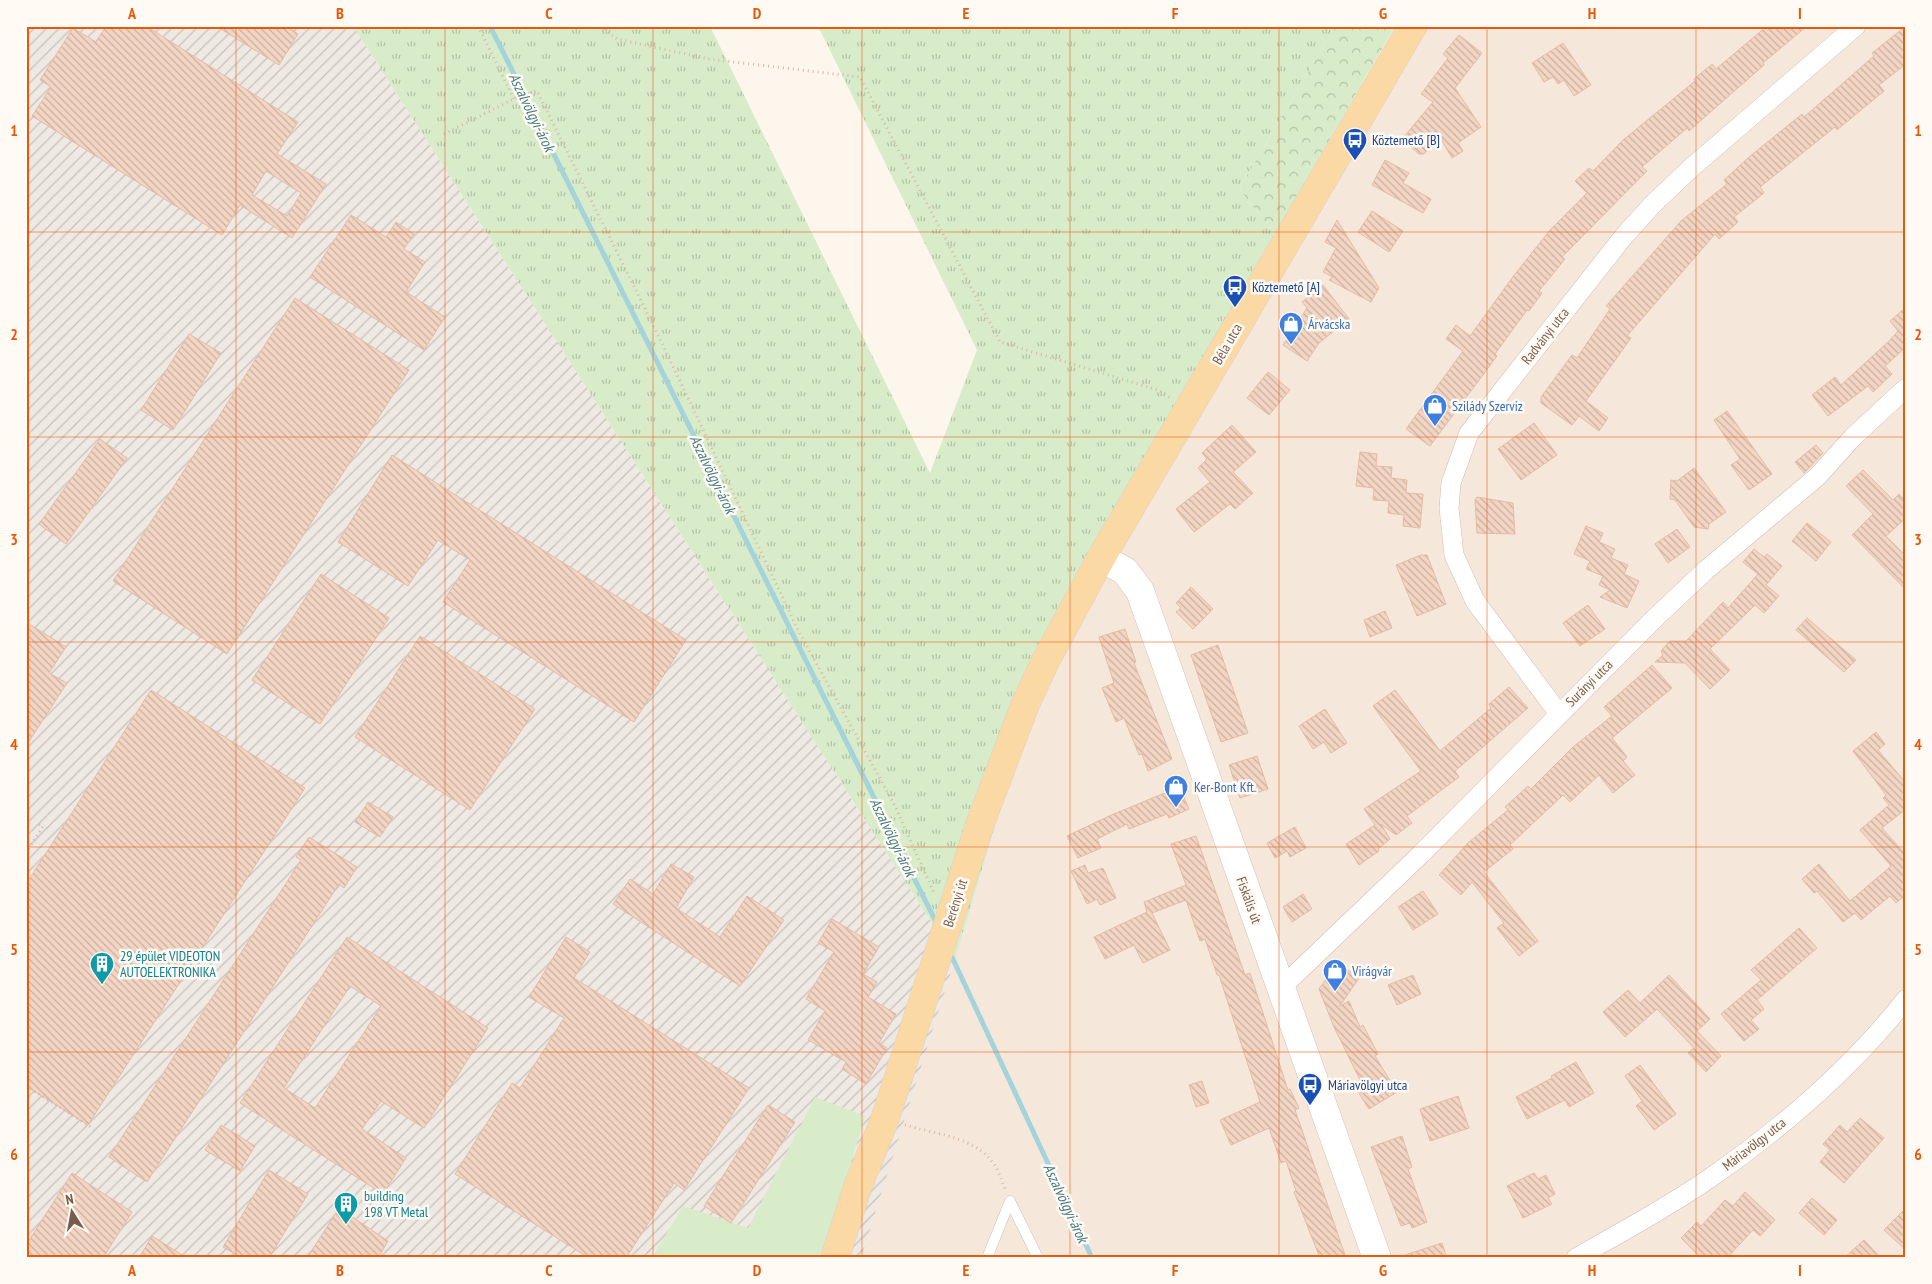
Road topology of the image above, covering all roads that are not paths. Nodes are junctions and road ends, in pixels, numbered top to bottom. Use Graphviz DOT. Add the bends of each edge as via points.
graph roads {
  1 [pos="1413,26"];
  2 [pos="1856,26"];
  3 [pos="1906,388"];
  4 [pos="1101,558"];
  5 [pos="1558,714"];
  6 [pos="1281,988"];
  7 [pos="1906,998"];
  8 [pos="835,1258"];
  9 [pos="986,1258"];
  10 [pos="1038,1258"];
  11 [pos="1377,1258"];
  12 [pos="1576,1258"];
  1 -- 4 [label="main road, Béla utca"];
  2 -- 5 [label="street, Radványi utca" via="1653,204 1624,236 1469,433 1451,483 1449,508 1454,555 1475,601"];
  3 -- 5 [label="street, Surányi utca" via="1853,437 1818,476 1706,570"];
  4 -- 6 [label="street, Fiskális út" via="1125,571 1140,592"];
  4 -- 8 [label="main road, Berényi út" via="1025,705 980,824 885,1119 858,1186"];
  5 -- 6 [label="street, Surányi utca" via="1421,854"];
  6 -- 11 [label="street, Fiskális út"];
  7 -- 12 [label="street, Máriavölgy utca" via="1888,1022 1827,1083 1743,1154 1673,1202"];
  9 -- 10 [label="lane" via="1010,1201"];
}
